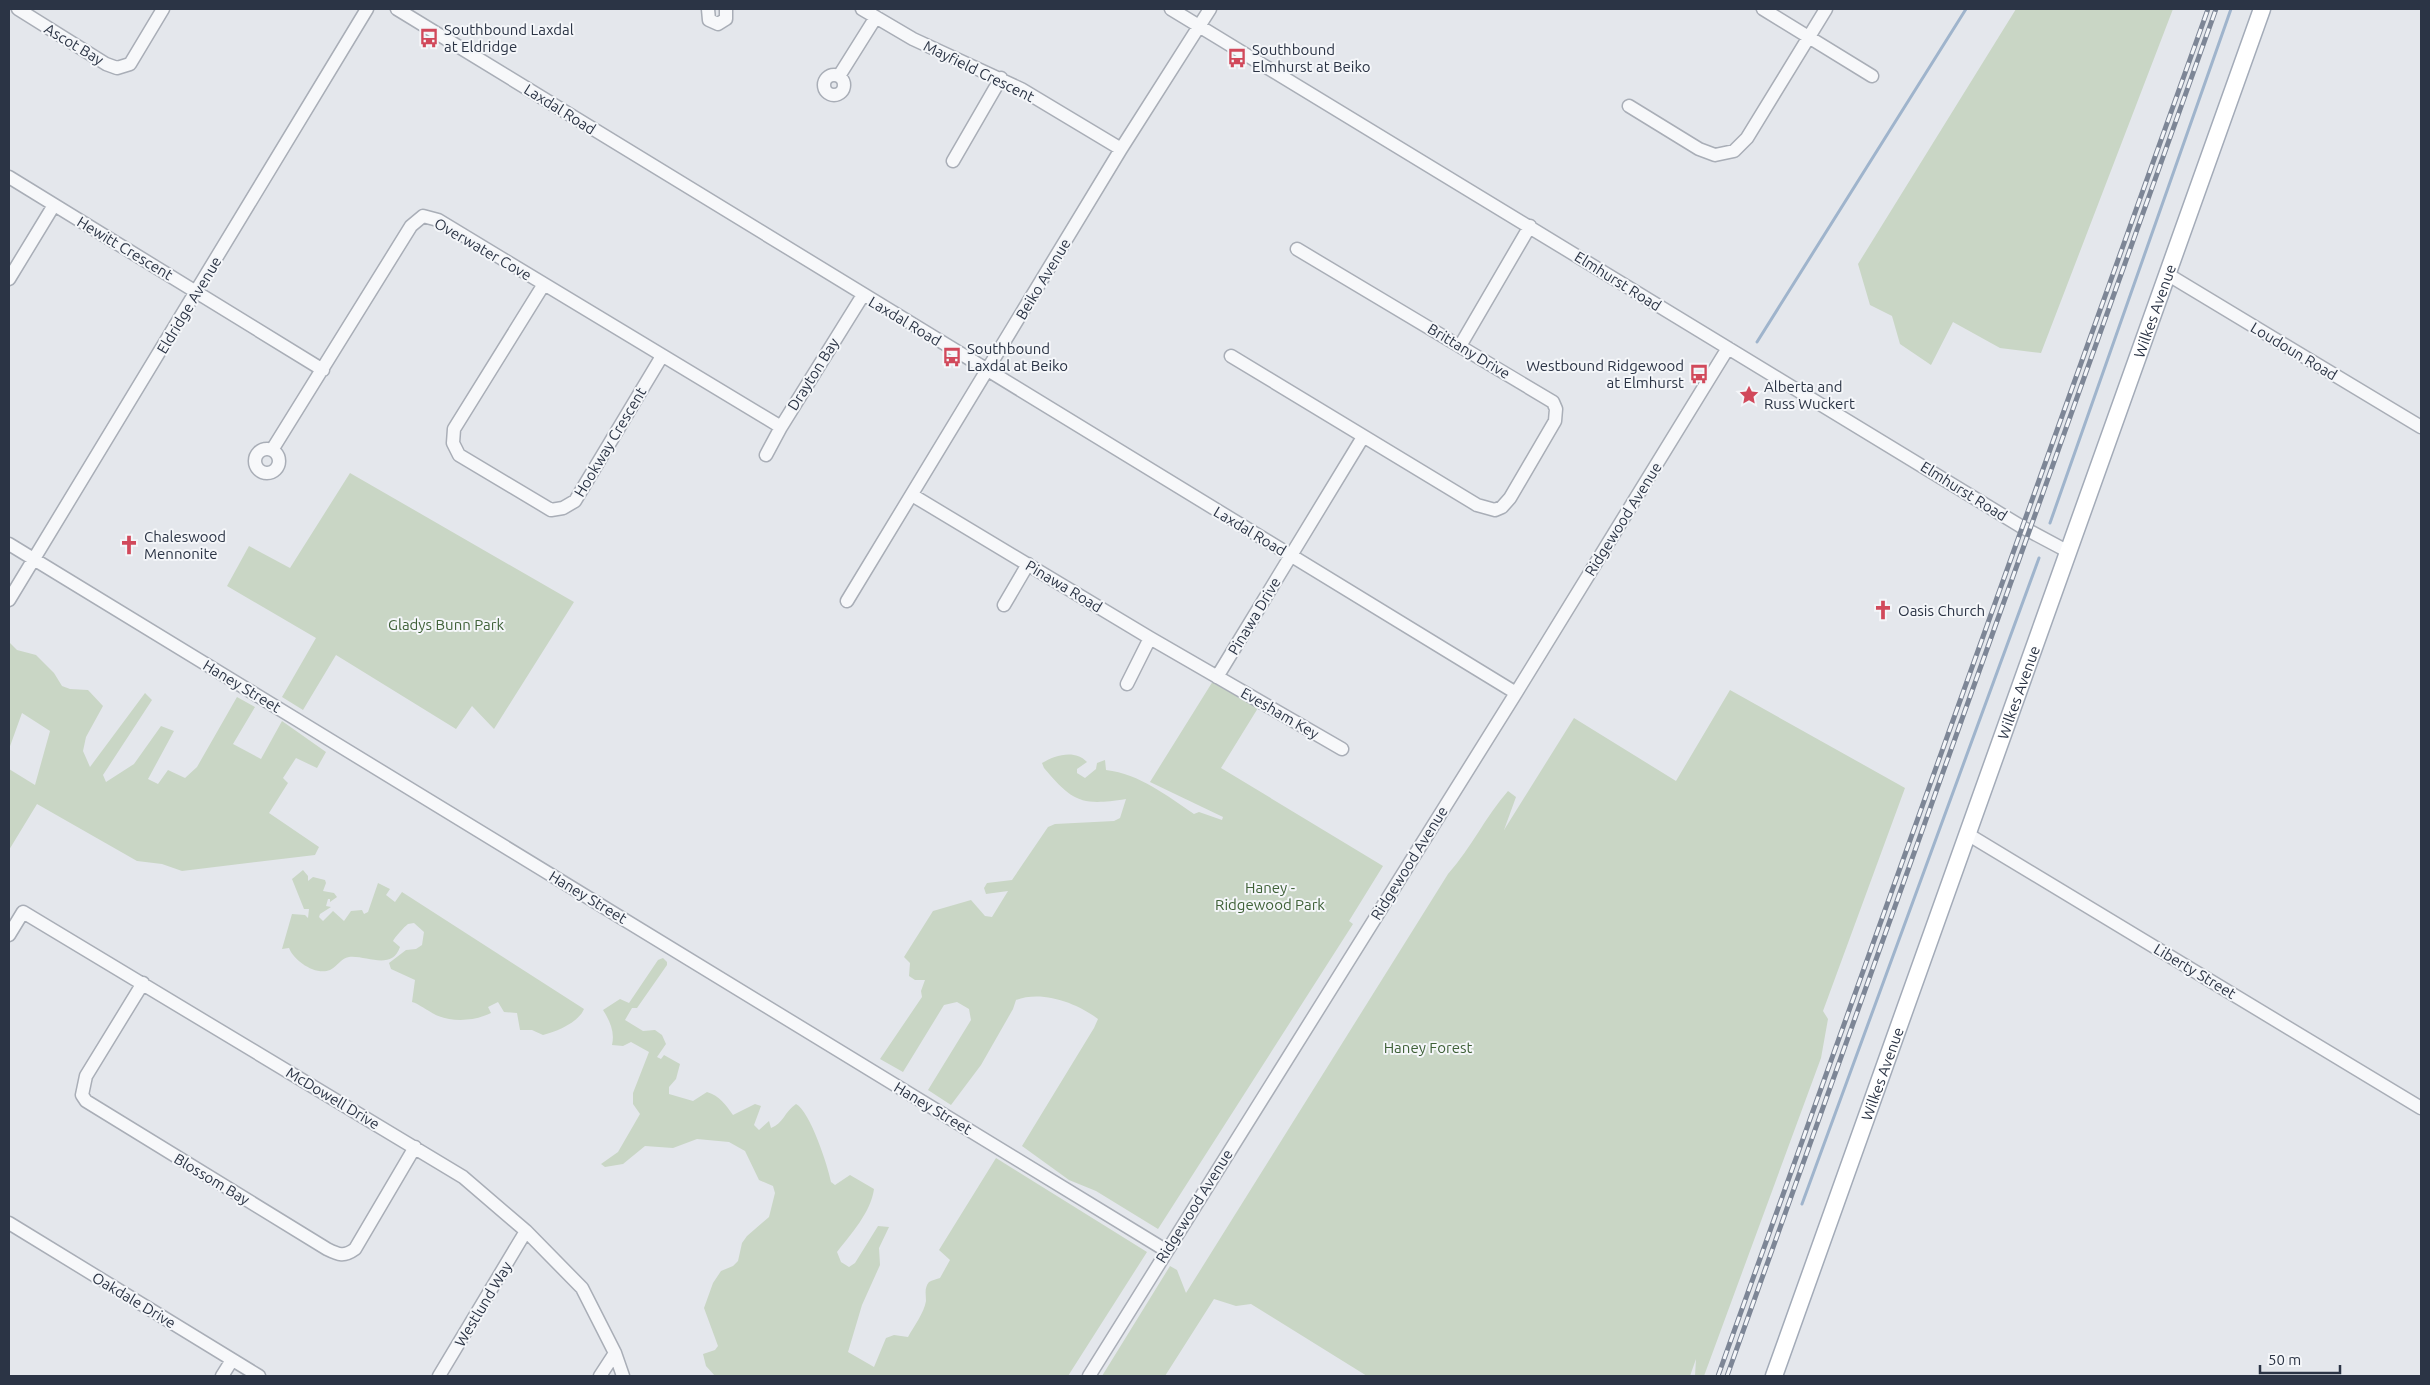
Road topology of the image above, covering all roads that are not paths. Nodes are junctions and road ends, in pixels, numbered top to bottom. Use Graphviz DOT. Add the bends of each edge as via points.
graph roads {
  1 [pos="18,9"];
  2 [pos="163,9"];
  3 [pos="367,9"];
  4 [pos="397,9"];
  5 [pos="708,9"];
  6 [pos="726,9"];
  7 [pos="862,9"];
  8 [pos="1171,9"];
  9 [pos="1210,9"];
  10 [pos="1763,9"];
  11 [pos="1826,9"];
  12 [pos="2262,9"];
  13 [pos="876,17"];
  14 [pos="1199,26"];
  15 [pos="1809,37"];
  16 [pos="839,76"];
  17 [pos="1872,76"];
  18 [pos="1002,78"];
  19 [pos="1629,106"];
  20 [pos="1121,149"];
  21 [pos="953,161"];
  22 [pos="9,177"];
  23 [pos="54,205"];
  24 [pos="1530,226"];
  25 [pos="1297,249"];
  26 [pos="2167,274"];
  27 [pos="9,278"];
  28 [pos="544,284"];
  29 [pos="198,291"];
  30 [pos="863,295"];
  31 [pos="1460,346"];
  32 [pos="1728,348"];
  33 [pos="662,356"];
  34 [pos="1231,356"];
  35 [pos="324,370"];
  36 [pos="987,371"];
  37 [pos="781,427"];
  38 [pos="2421,427"];
  39 [pos="1363,437"];
  40 [pos="272,450"];
  41 [pos="766,455"];
  42 [pos="912,495"];
  43 [pos="9,544"];
  44 [pos="2067,551"];
  45 [pos="1291,556"];
  46 [pos="34,559"];
  47 [pos="1028,564"];
  48 [pos="9,600"];
  49 [pos="847,601"];
  50 [pos="1004,605"];
  51 [pos="1150,638"];
  52 [pos="1217,677"];
  53 [pos="1127,684"];
  54 [pos="1516,693"];
  55 [pos="1342,749"];
  56 [pos="1968,835"];
  57 [pos="9,935"];
  58 [pos="144,983"];
  59 [pos="2421,1108"];
  60 [pos="415,1147"];
  61 [pos="9,1223"];
  62 [pos="526,1232"];
  63 [pos="1167,1251"];
  64 [pos="615,1353"];
  65 [pos="232,1360"];
  66 [pos="222,1376"];
  67 [pos="259,1376"];
  68 [pos="439,1376"];
  69 [pos="600,1376"];
  70 [pos="623,1376"];
  71 [pos="1089,1376"];
  72 [pos="1774,1376"];
  1 -- 2 [label="street, Ascot Bay" via="117,68 130,64"];
  3 -- 29 [label="street, Eldridge Avenue"];
  4 -- 30 [label="street, Laxdal Road"];
  5 -- 6 [label="street" via="708,20 718,24 726,19"];
  7 -- 13 [label="street, Mayfield Crescent"];
  8 -- 14 [label="street, Elmhurst Road"];
  9 -- 14 [label="street, Beiko Avenue"];
  10 -- 15 [label="street"];
  11 -- 15 [label="street"];
  12 -- 26 [label="main road, Wilkes Avenue"];
  13 -- 16 [label="street"];
  13 -- 18 [label="street, Mayfield Crescent" via="913,39"];
  14 -- 20 [label="street, Beiko Avenue"];
  14 -- 24 [label="street, Elmhurst Road"];
  15 -- 17 [label="street"];
  15 -- 19 [label="street" via="1747,138 1734,151 1715,155 1699,149"];
  18 -- 20 [label="street, Mayfield Crescent"];
  18 -- 21 [label="street"];
  20 -- 36 [label="street, Beiko Avenue"];
  22 -- 23 [label="street, Hewitt Crescent"];
  23 -- 27 [label="street"];
  23 -- 29 [label="street, Hewitt Crescent"];
  24 -- 31 [label="street"];
  24 -- 32 [label="street, Elmhurst Road"];
  25 -- 31 [label="street, Brittany Drive"];
  26 -- 38 [label="street, Loudoun Road"];
  26 -- 44 [label="main road, Wilkes Avenue"];
  28 -- 33 [label="street, Overwater Cove"];
  28 -- 33 [label="street, Hookway Crescent" via="454,429 453,444 460,455 551,510 564,508 575,501"];
  28 -- 35 [label="street, Overwater Cove" via="438,220 423,216 411,226"];
  29 -- 35 [label="street, Hewitt Crescent"];
  29 -- 46 [label="street, Eldridge Avenue"];
  30 -- 36 [label="street, Laxdal Road"];
  30 -- 37 [label="street, Drayton Bay"];
  31 -- 39 [label="street, Brittany Drive" via="1543,395 1553,402 1556,410 1556,421 1549,434 1502,507 1495,510 1477,505"];
  32 -- 44 [label="street, Elmhurst Road" via="2022,527"];
  32 -- 54 [label="street, Ridgewood Avenue"];
  33 -- 37 [label="street, Overwater Cove"];
  34 -- 39 [label="street, Brittany Drive"];
  35 -- 40 [label="street, Overwater Cove"];
  36 -- 42 [label="street, Beiko Avenue"];
  36 -- 45 [label="street, Laxdal Road"];
  37 -- 41 [label="street, Drayton Bay"];
  39 -- 45 [label="street"];
  42 -- 47 [label="street, Pinawa Road"];
  42 -- 49 [label="street, Beiko Avenue"];
  43 -- 46 [label="street, Haney Street"];
  44 -- 56 [label="main road, Wilkes Avenue"];
  45 -- 52 [label="street, Pinawa Drive"];
  45 -- 54 [label="street, Laxdal Road"];
  46 -- 48 [label="street, Eldridge Avenue"];
  46 -- 63 [label="street, Haney Street"];
  47 -- 50 [label="street"];
  47 -- 51 [label="street, Pinawa Road"];
  51 -- 52 [label="street, Pinawa Road"];
  51 -- 53 [label="street"];
  52 -- 55 [label="street, Evesham Key"];
  54 -- 63 [label="street, Ridgewood Avenue"];
  56 -- 59 [label="street, Liberty Street"];
  56 -- 72 [label="main road, Wilkes Avenue"];
  57 -- 58 [label="street, McDowell Drive" via="23,912"];
  58 -- 60 [label="street, McDowell Drive"];
  58 -- 60 [label="street, Blossom Bay" via="86,1076 82,1095 86,1101 327,1250 339,1255 355,1249"];
  60 -- 62 [label="street, McDowell Drive" via="464,1176"];
  61 -- 65 [label="street, Oakdale Drive"];
  62 -- 64 [label="street, McDowell Drive" via="582,1288"];
  62 -- 68 [label="street, Westlund Way"];
  63 -- 71 [label="street, Ridgewood Avenue"];
  64 -- 69 [label="street"];
  64 -- 70 [label="street, McDowell Drive"];
  65 -- 66 [label="street"];
  65 -- 67 [label="street, Oakdale Drive"];
}
